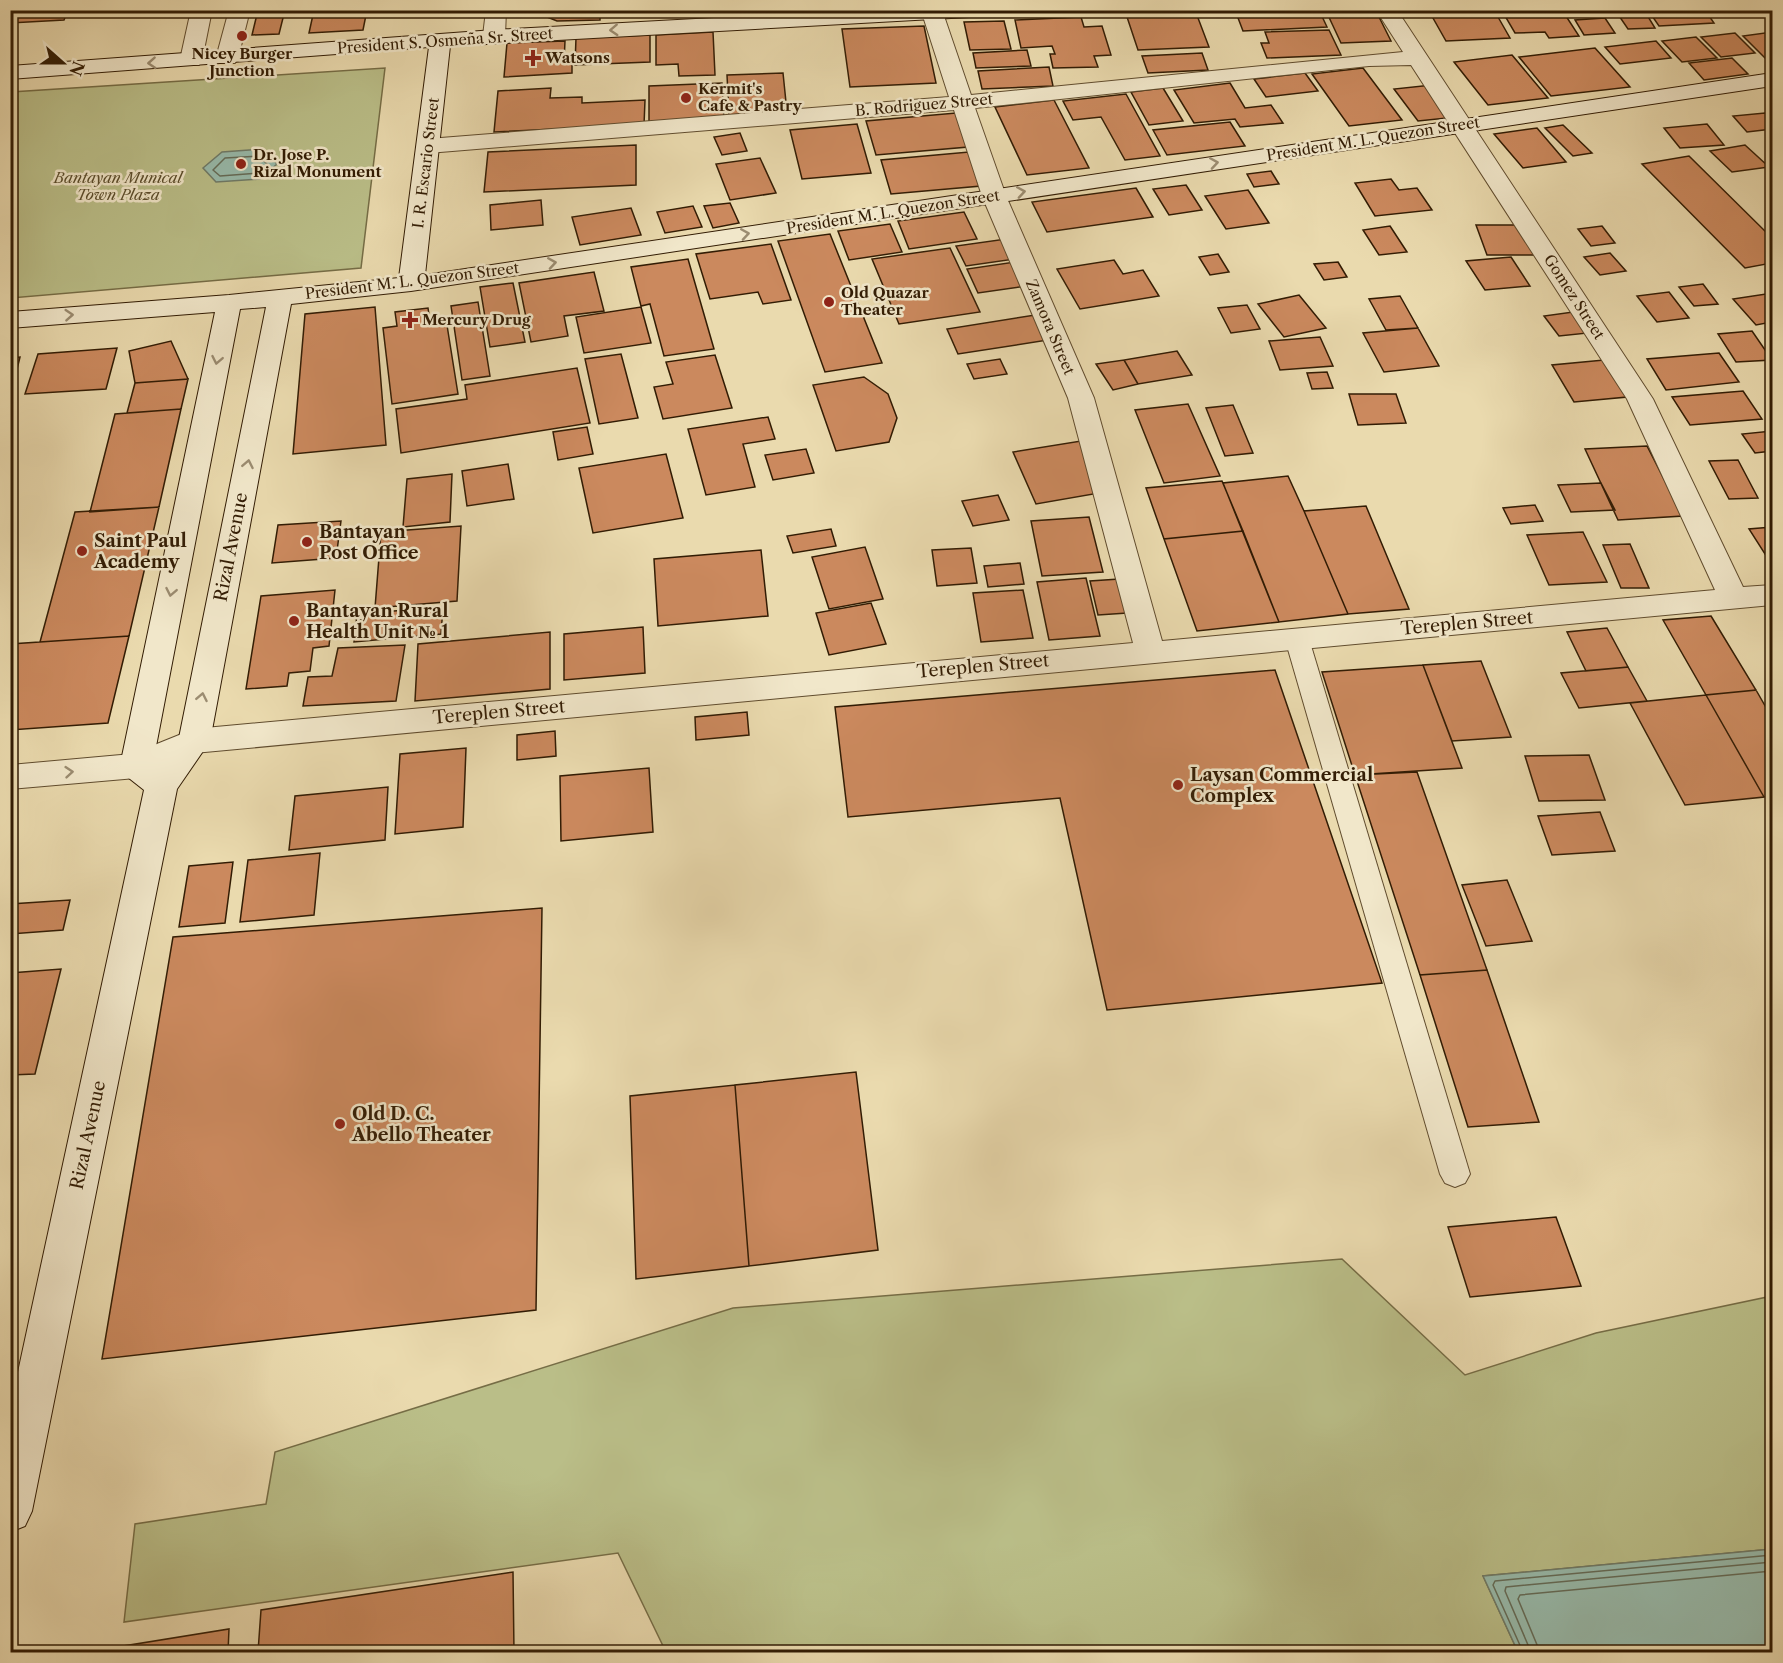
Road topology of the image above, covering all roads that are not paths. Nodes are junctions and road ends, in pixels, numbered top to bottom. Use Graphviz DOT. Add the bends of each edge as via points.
graph roads {
  1 [pos="202,10"];
  2 [pos="240,10"];
  3 [pos="496,10"];
  4 [pos="987,10"];
  5 [pos="1386,10"];
  6 [pos="931,12"];
  7 [pos="494,36"];
  8 [pos="440,41"];
  9 [pos="227,58"];
  10 [pos="1419,58"];
  11 [pos="190,60"];
  12 [pos="10,73"];
  13 [pos="1773,80"];
  14 [pos="961,103"];
  15 [pos="1462,126"];
  16 [pos="428,146"];
  17 [pos="994,196"];
  18 [pos="411,284"];
  19 [pos="280,298"];
  20 [pos="229,303"];
  21 [pos="10,320"];
  22 [pos="1773,595"];
  23 [pos="1733,598"];
  24 [pos="1297,639"];
  25 [pos="1150,651"];
  26 [pos="194,741"];
  27 [pos="148,776"];
  28 [pos="10,777"];
  29 [pos="1455,1174"];
  30 [pos="13,1498"];
  1 -- 11 [label="main road"];
  2 -- 9 [label="main road"];
  3 -- 7 [label="main road"];
  4 -- 6 [label="main road, President S. Osmeña Sr. Street"];
  5 -- 10 [label="main road, Gomez Street"];
  6 -- 7 [label="main road, President S. Osmeña Sr. Street, one-way"];
  6 -- 14 [label="main road, Zamora Street"];
  7 -- 8 [label="main road, President S. Osmeña Sr. Street"];
  8 -- 9 [label="main road, President S. Osmeña Sr. Street"];
  8 -- 16 [label="main road, I. R. Escario Street"];
  9 -- 11 [label="main road, President S. Osmeña Sr. Street"];
  10 -- 14 [label="main road, B. Rodriguez Street"];
  10 -- 15 [label="main road, Gomez Street"];
  11 -- 12 [label="main road, President S. Osmeña Sr. Street, one-way"];
  13 -- 15 [label="main road, President M. L. Quezon Street"];
  14 -- 16 [label="main road, B. Rodriguez Street"];
  14 -- 17 [label="main road, Zamora Street"];
  17 -- 15 [label="main road, President M. L. Quezon Street, one-way"];
  15 -- 23 [label="main road, Gomez Street" via="1640,399"];
  16 -- 18 [label="main road, I. R. Escario Street"];
  18 -- 17 [label="main road, President M. L. Quezon Street, one-way"];
  17 -- 25 [label="main road, Zamora Street" via="1081,398"];
  18 -- 19 [label="main road, President M. L. Quezon Street"];
  19 -- 20 [label="main road, President M. L. Quezon Street"];
  26 -- 19 [label="main road, Rizal Avenue, one-way"];
  21 -- 20 [label="main road, President M. L. Quezon Street, one-way"];
  20 -- 27 [label="main road, Rizal Avenue, one-way"];
  22 -- 23 [label="main road, Tereplen Street"];
  23 -- 24 [label="main road, Tereplen Street"];
  24 -- 25 [label="main road, Tereplen Street"];
  24 -- 29 [label="lane"];
  25 -- 26 [label="main road, Tereplen Street"];
  26 -- 27 [label="main road, Tereplen Street"];
  28 -- 27 [label="main road, Tereplen Street, one-way"];
  27 -- 30 [label="main road, Rizal Avenue"];
}
